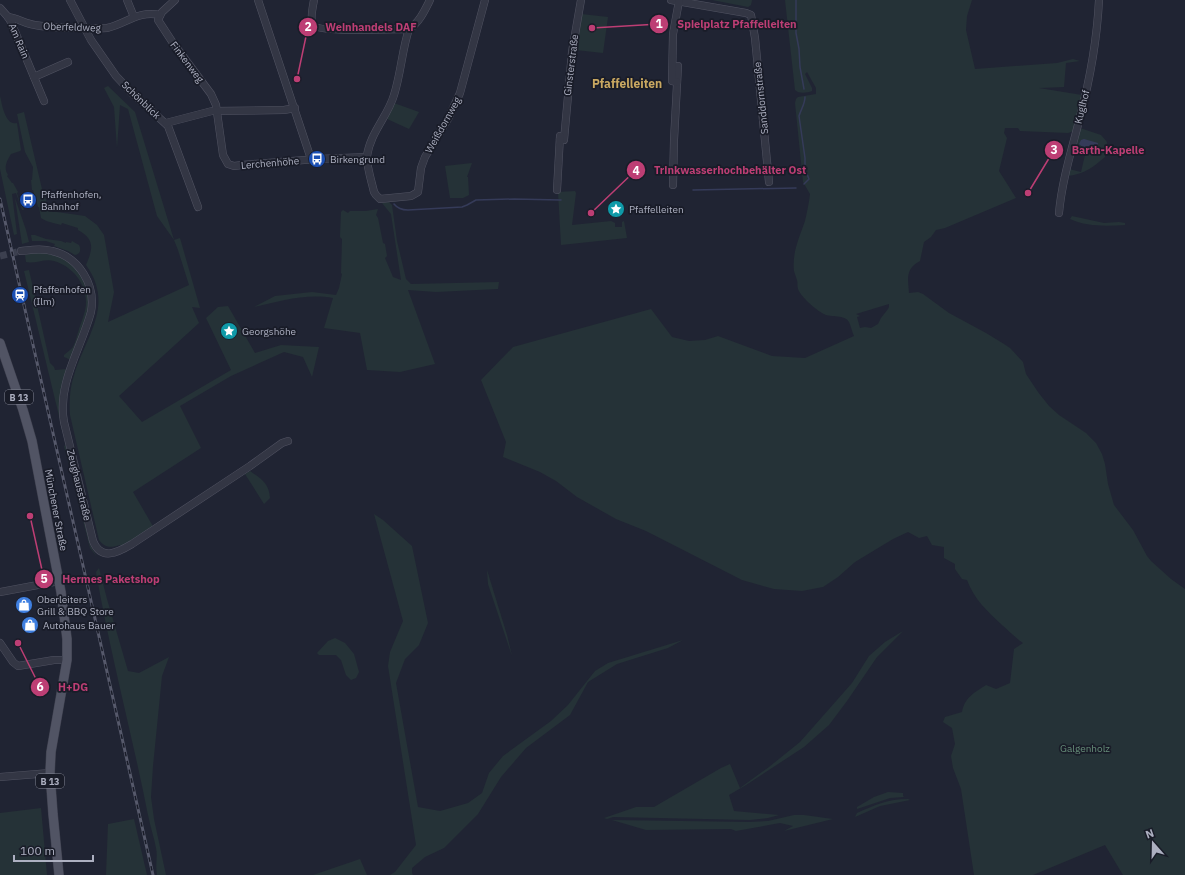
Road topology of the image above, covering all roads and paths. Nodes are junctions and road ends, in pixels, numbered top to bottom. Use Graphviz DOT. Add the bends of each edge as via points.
graph roads {
  1 [pos="70,0"];
  2 [pos="127,0"];
  3 [pos="175,0"];
  4 [pos="258,0"];
  5 [pos="314,0"];
  6 [pos="430,0"];
  7 [pos="485,0"];
  8 [pos="581,0"];
  9 [pos="671,0"];
  10 [pos="1099,0"];
  11 [pos="679,1"];
  12 [pos="705,3"];
  13 [pos="0,8"];
  14 [pos="160,15"];
  15 [pos="8,17"];
  16 [pos="134,17"];
  17 [pos="85,28"];
  18 [pos="409,29"];
  19 [pos="68,62"];
  20 [pos="34,77"];
  21 [pos="44,101"];
  22 [pos="295,108"];
  23 [pos="217,110"];
  24 [pos="166,123"];
  25 [pos="367,157"];
  26 [pos="311,159"];
  27 [pos="770,182"];
  28 [pos="673,185"];
  29 [pos="557,190"];
  30 [pos="198,208"];
  31 [pos="1059,212"];
  32 [pos="21,252"];
  33 [pos="0,343"];
  34 [pos="288,441"];
  35 [pos="59,581"];
  36 [pos="0,592"];
  37 [pos="0,643"];
  38 [pos="67,660"];
  39 [pos="50,773"];
  40 [pos="0,778"];
  41 [pos="58,875"];
  1 -- 17 [label="street, Schönblick"];
  2 -- 16 [label="street"];
  3 -- 14 [label="street"];
  4 -- 22 [label="street"];
  5 -- 18 [label="street" via="312,23 315,27 346,30"];
  6 -- 18 [label="street" via="422,15"];
  7 -- 25 [label="street, Weißdornweg" via="460,93 425,157 418,192 411,196 383,200 378,198 374,192"];
  8 -- 29 [label="street, Ginsterstraße" via="572,52 564,130 560,130"];
  9 -- 11 [label="street"];
  10 -- 31 [label="street, Kuglhof" via="1088,83 1063,182"];
  11 -- 12 [label="street"];
  11 -- 28 [label="street" via="673,34 673,66 678,66"];
  12 -- 27 [label="street, Sanddornstraße" via="751,15"];
  13 -- 15 [label="street, Am Rain"];
  14 -- 16 [label="street, Oberfeldweg"];
  14 -- 23 [label="street, Finkenweg" via="159,23 211,94"];
  15 -- 17 [label="street, Oberfeldweg" via="44,27"];
  15 -- 20 [label="street, Am Rain"];
  16 -- 17 [label="street, Oberfeldweg" via="109,27"];
  17 -- 24 [label="street, Schönblick" via="116,76"];
  18 -- 25 [label="street" via="394,96 376,130"];
  19 -- 20 [label="street"];
  20 -- 21 [label="street, Am Rain"];
  22 -- 23 [label="street"];
  22 -- 26 [label="street"];
  23 -- 24 [label="street"];
  23 -- 26 [label="street, Lerchenhöhe" via="224,158 231,165"];
  24 -- 30 [label="street, Schönblick"];
  25 -- 26 [label="street, Lerchenhöhe"];
  32 -- 34 [label="street, Zeughausstraße" via="45,250 66,256 81,270 90,288 91,312 66,380 62,408 93,541 100,551 110,554 121,550"];
  33 -- 35 [label="main road, Münchener Straße / B 13" via="32,441"];
  35 -- 36 [label="street"];
  35 -- 38 [label="main road, Münchener Straße / B 13" via="67,634"];
  37 -- 38 [label="street" via="18,666"];
  38 -- 39 [label="main road, Münchener Straße / B 13" via="50,752"];
  39 -- 40 [label="street"];
  39 -- 41 [label="main road, Münchener Straße / B 13"];
}
